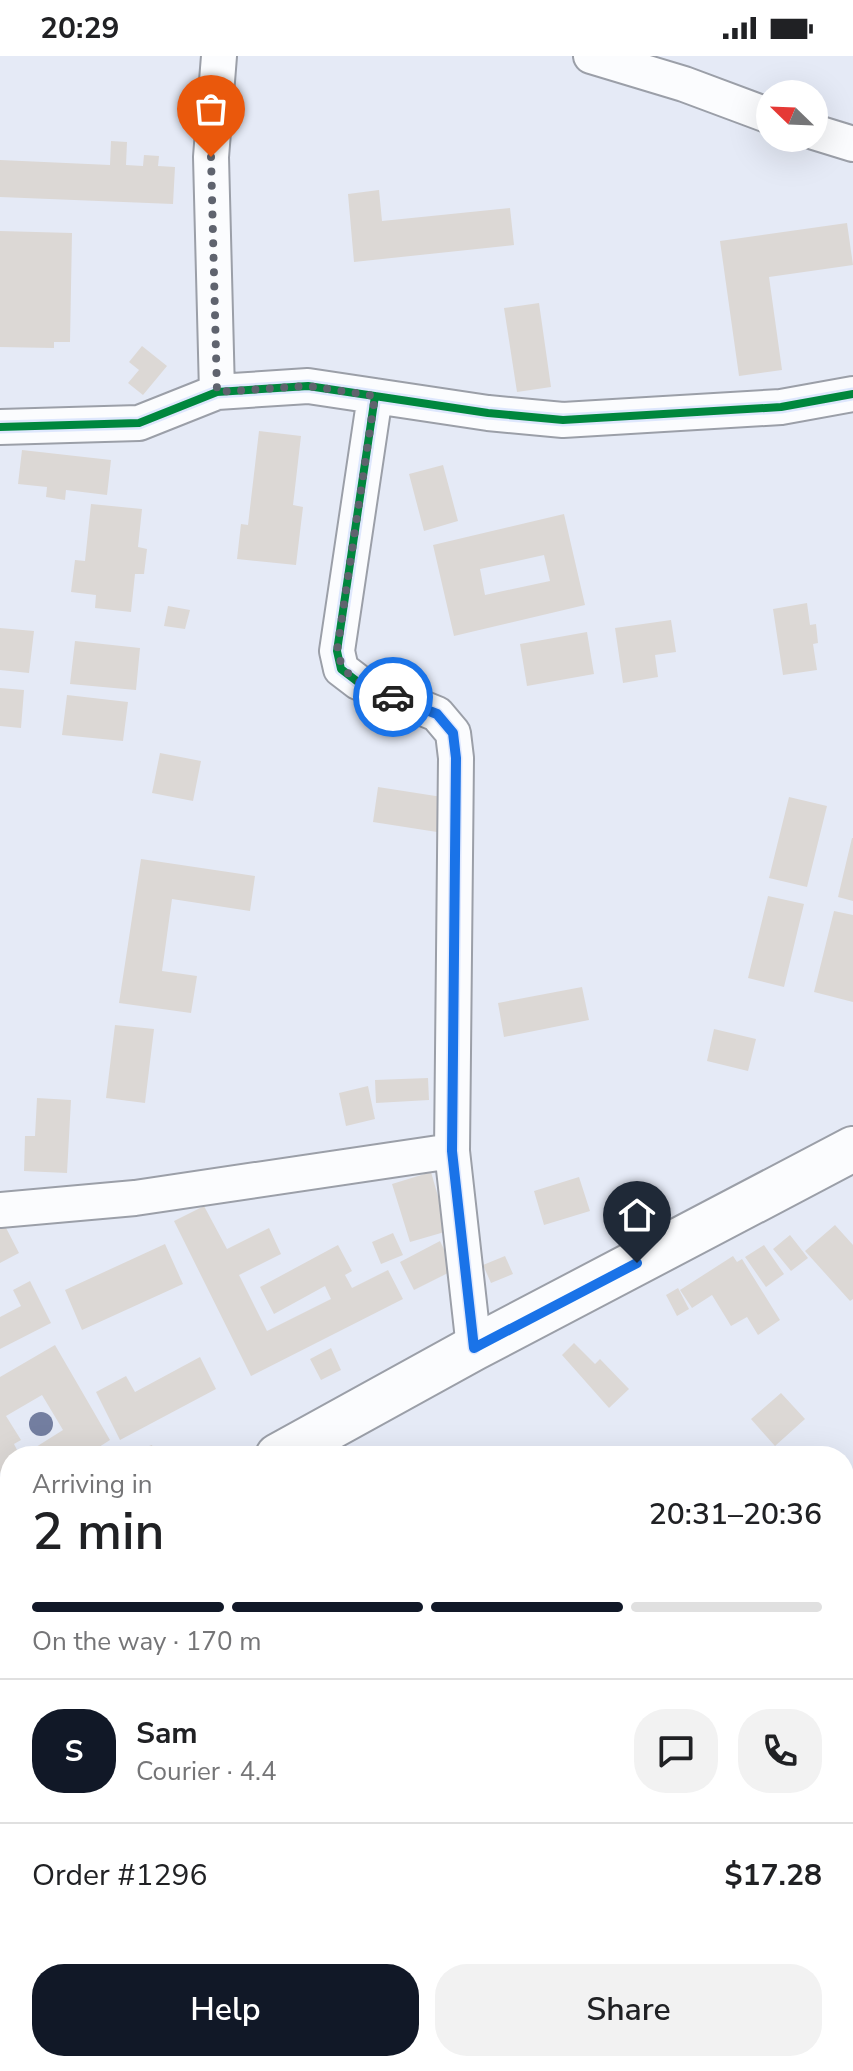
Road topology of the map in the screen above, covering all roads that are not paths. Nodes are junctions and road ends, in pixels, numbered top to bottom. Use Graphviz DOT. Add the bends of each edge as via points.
graph roads {
  1 [pos="219,56"];
  2 [pos="591,56"];
  3 [pos="756,111"];
  4 [pos="828,136"];
  5 [pos="853,144"];
  6 [pos="217,392"];
  7 [pos="853,394"];
  8 [pos="375,396"];
  9 [pos="0,427"];
  10 [pos="853,1149"];
  11 [pos="452,1151"];
  12 [pos="0,1210"];
  13 [pos="474,1348"];
  14 [pos="296,1446"];
  1 -- 6 [label="street" via="211,157"];
  2 -- 3 [label="street"];
  4 -- 5 [label="street"];
  6 -- 8 [label="street" via="308,386"];
  6 -- 9 [label="street" via="139,423"];
  7 -- 8 [label="street" via="781,407 563,420"];
  8 -- 11 [label="street" via="337,651 341,669 358,682 437,714 453,733"];
  10 -- 13 [label="street"];
  11 -- 12 [label="street" via="135,1198"];
  11 -- 13 [label="street"];
  13 -- 14 [label="street"];
}
